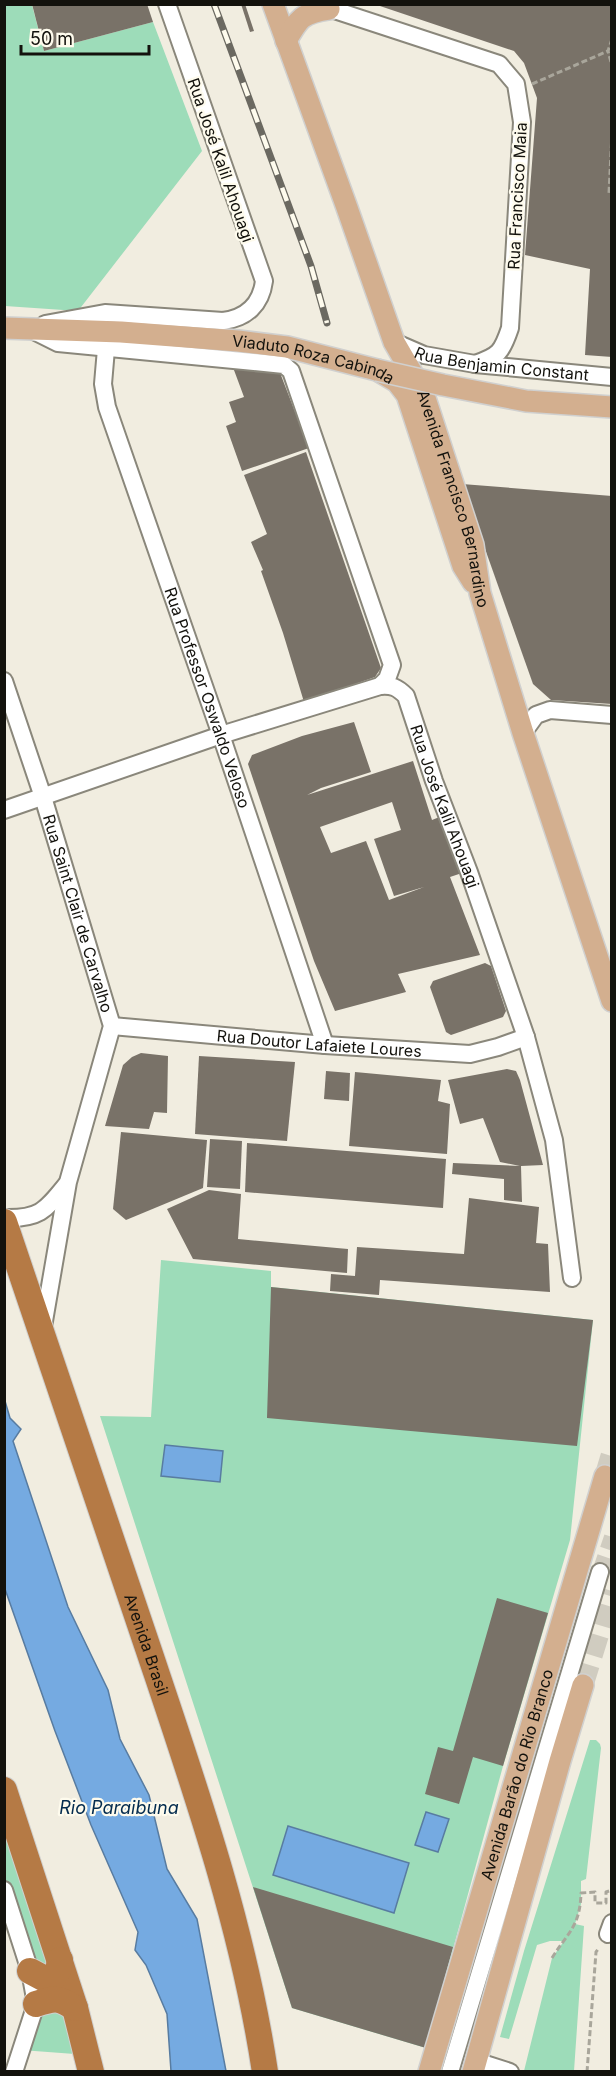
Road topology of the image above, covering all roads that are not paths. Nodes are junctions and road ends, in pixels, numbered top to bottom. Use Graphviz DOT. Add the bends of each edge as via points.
graph roads {
  1 [pos="167,4"];
  2 [pos="273,4"];
  3 [pos="323,7"];
  4 [pos="286,41"];
  5 [pos="4,328"];
  6 [pos="30,330"];
  7 [pos="394,342"];
  8 [pos="106,349"];
  9 [pos="475,364"];
  10 [pos="377,370"];
  11 [pos="612,377"];
  12 [pos="612,407"];
  13 [pos="480,593"];
  14 [pos="4,681"];
  15 [pos="380,686"];
  16 [pos="612,715"];
  17 [pos="523,733"];
  18 [pos="221,735"];
  19 [pos="43,797"];
  20 [pos="4,810"];
  21 [pos="612,1001"];
  22 [pos="112,1026"];
  23 [pos="526,1036"];
  24 [pos="325,1046"];
  25 [pos="68,1182"];
  26 [pos="4,1220"];
  27 [pos="572,1278"];
  28 [pos="41,1334"];
  29 [pos="605,1476"];
  30 [pos="600,1572"];
  31 [pos="583,1686"];
  32 [pos="4,1790"];
  33 [pos="4,1890"];
  34 [pos="45,1970"];
  35 [pos="36,2004"];
  36 [pos="75,2008"];
  37 [pos="475,2066"];
  38 [pos="14,2072"];
  39 [pos="91,2072"];
  40 [pos="265,2072"];
  41 [pos="429,2072"];
  42 [pos="450,2072"];
  43 [pos="510,2072"];
  1 -- 6 [label="street, Rua José Kalil Ahouagi" via="264,281 262,294 248,313 236,320 105,313"];
  2 -- 4 [label="main road, Avenida Francisco Bernardino"];
  3 -- 4 [label="main road" via="301,17"];
  3 -- 9 [label="street, Rua Francisco Maia" via="499,64 516,84 522,122 510,328 504,348 491,359"];
  4 -- 7 [label="main road, Avenida Francisco Bernardino"];
  5 -- 6 [label="main road"];
  6 -- 8 [label="street" via="58,343"];
  6 -- 10 [label="main road, Viaduto Roza Cabinda" via="238,341 287,347"];
  7 -- 9 [label="street, Rua Benjamin Constant" via="424,356"];
  7 -- 13 [label="main road, Avenida Francisco Bernardino" via="423,392 473,545"];
  8 -- 15 [label="street" via="284,365 291,371 392,664"];
  8 -- 18 [label="street, Rua Professor Oswaldo Veloso" via="106,407"];
  9 -- 11 [label="street, Rua Benjamin Constant"];
  10 -- 12 [label="main road, Viaduto Roza Cabinda, bridge" via="526,400"];
  10 -- 13 [label="main road" via="397,382 407,395 463,566"];
  13 -- 17 [label="main road, Avenida Francisco Bernardino"];
  14 -- 19 [label="street, Rua Saint Clair de Carvalho"];
  15 -- 18 [label="street"];
  15 -- 23 [label="street, Rua José Kalil Ahouagi" via="395,686 406,696"];
  16 -- 17 [label="street" via="550,711 536,715"];
  17 -- 21 [label="main road, Avenida Francisco Bernardino"];
  18 -- 19 [label="street"];
  18 -- 24 [label="street, Rua Professor Oswaldo Veloso"];
  19 -- 20 [label="street"];
  19 -- 22 [label="street, Rua Saint Clair de Carvalho"];
  22 -- 24 [label="street, Rua Doutor Lafaiete Loures"];
  22 -- 25 [label="street, Rua Saint Clair de Carvalho"];
  23 -- 24 [label="street, Rua Doutor Lafaiete Loures" via="470,1054"];
  23 -- 27 [label="street, Rua José Kalil Ahouagi" via="555,1140"];
  25 -- 26 [label="street, Rua Saint Clair de Carvalho" via="47,1209 28,1218"];
  25 -- 28 [label="street, Rua Saint Clair de Carvalho"];
  26 -- 28 [label="highway, Avenida Brasil"];
  28 -- 40 [label="highway, Avenida Brasil" via="204,1813 242,1947"];
  29 -- 41 [label="main road, Avenida Barão do Rio Branco"];
  30 -- 42 [label="street, Avenida Barão do Rio Branco"];
  31 -- 37 [label="main road"];
  32 -- 34 [label="highway"];
  33 -- 34 [label="street"];
  34 -- 35 [label="highway"];
  34 -- 36 [label="highway"];
  35 -- 36 [label="highway" via="55,1998"];
  35 -- 38 [label="street"];
  36 -- 39 [label="highway"];
  37 -- 43 [label="street"];
}
